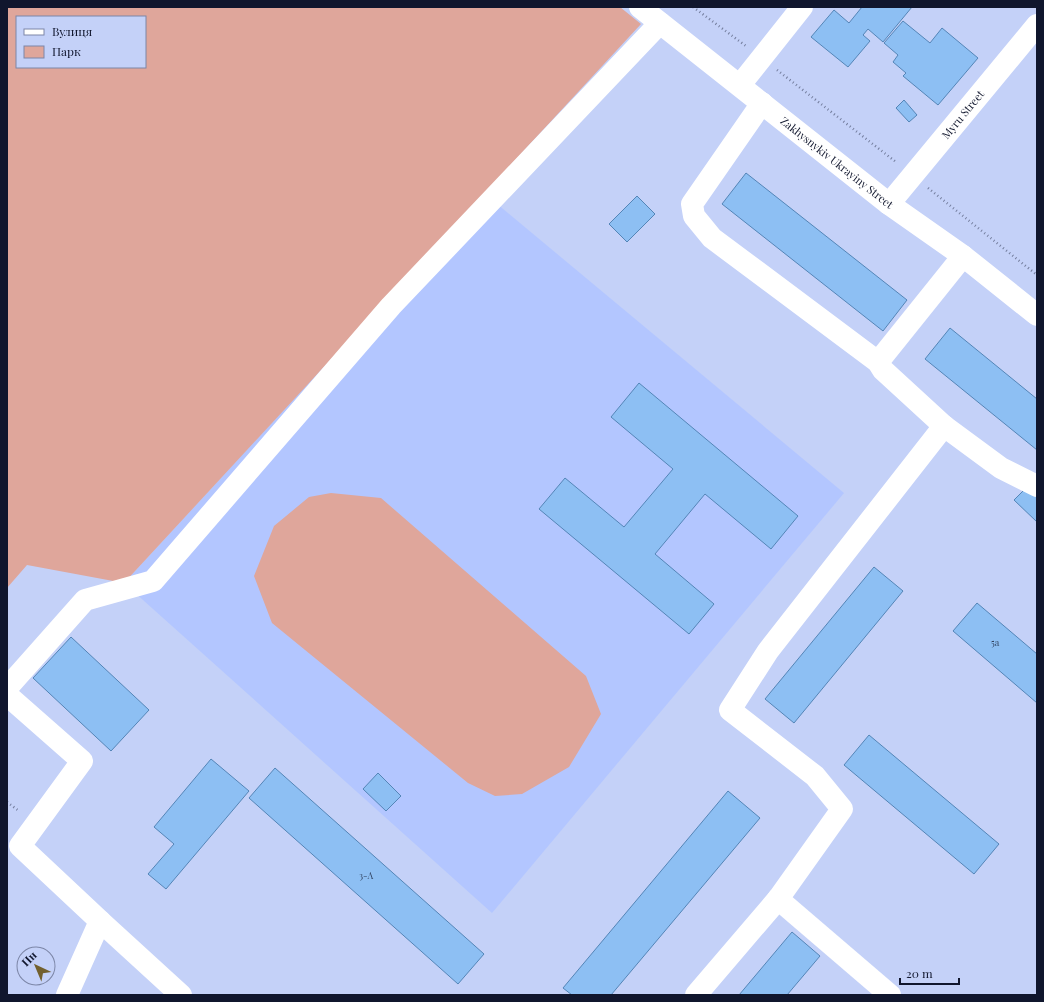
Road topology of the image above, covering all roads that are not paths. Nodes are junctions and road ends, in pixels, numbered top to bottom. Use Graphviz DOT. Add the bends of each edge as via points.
graph roads {
  1 [pos="640,7"];
  2 [pos="802,7"];
  3 [pos="660,22"];
  4 [pos="1037,25"];
  5 [pos="740,85"];
  6 [pos="762,103"];
  7 [pos="889,204"];
  8 [pos="963,256"];
  9 [pos="1037,315"];
  10 [pos="878,362"];
  11 [pos="944,426"];
  12 [pos="1037,486"];
  13 [pos="7,688"];
  14 [pos="7,695"];
  15 [pos="778,898"];
  16 [pos="100,921"];
  17 [pos="67,995"];
  18 [pos="181,995"];
  19 [pos="696,995"];
  20 [pos="890,995"];
  1 -- 3 [label="street, Zakhysnykiv Ukrayiny Street"];
  2 -- 5 [label="street"];
  3 -- 5 [label="street, Zakhysnykiv Ukrayiny Street"];
  3 -- 13 [label="street" via="391,306 153,581 86,600"];
  4 -- 7 [label="street, Myru Street"];
  5 -- 6 [label="street, Zakhysnykiv Ukrayiny Street"];
  6 -- 7 [label="street, Zakhysnykiv Ukrayiny Street"];
  6 -- 10 [label="street" via="692,204 694,216 712,238"];
  7 -- 8 [label="street, Zakhysnykiv Ukrayiny Street"];
  8 -- 9 [label="street, Zakhysnykiv Ukrayiny Street"];
  8 -- 10 [label="street"];
  10 -- 11 [label="street" via="882,370"];
  11 -- 12 [label="street" via="1001,468"];
  11 -- 15 [label="street" via="768,651 730,710 815,776 842,809"];
  14 -- 16 [label="street" via="82,761 20,846"];
  15 -- 19 [label="street"];
  15 -- 20 [label="street"];
  16 -- 17 [label="street"];
  16 -- 18 [label="street"];
}
